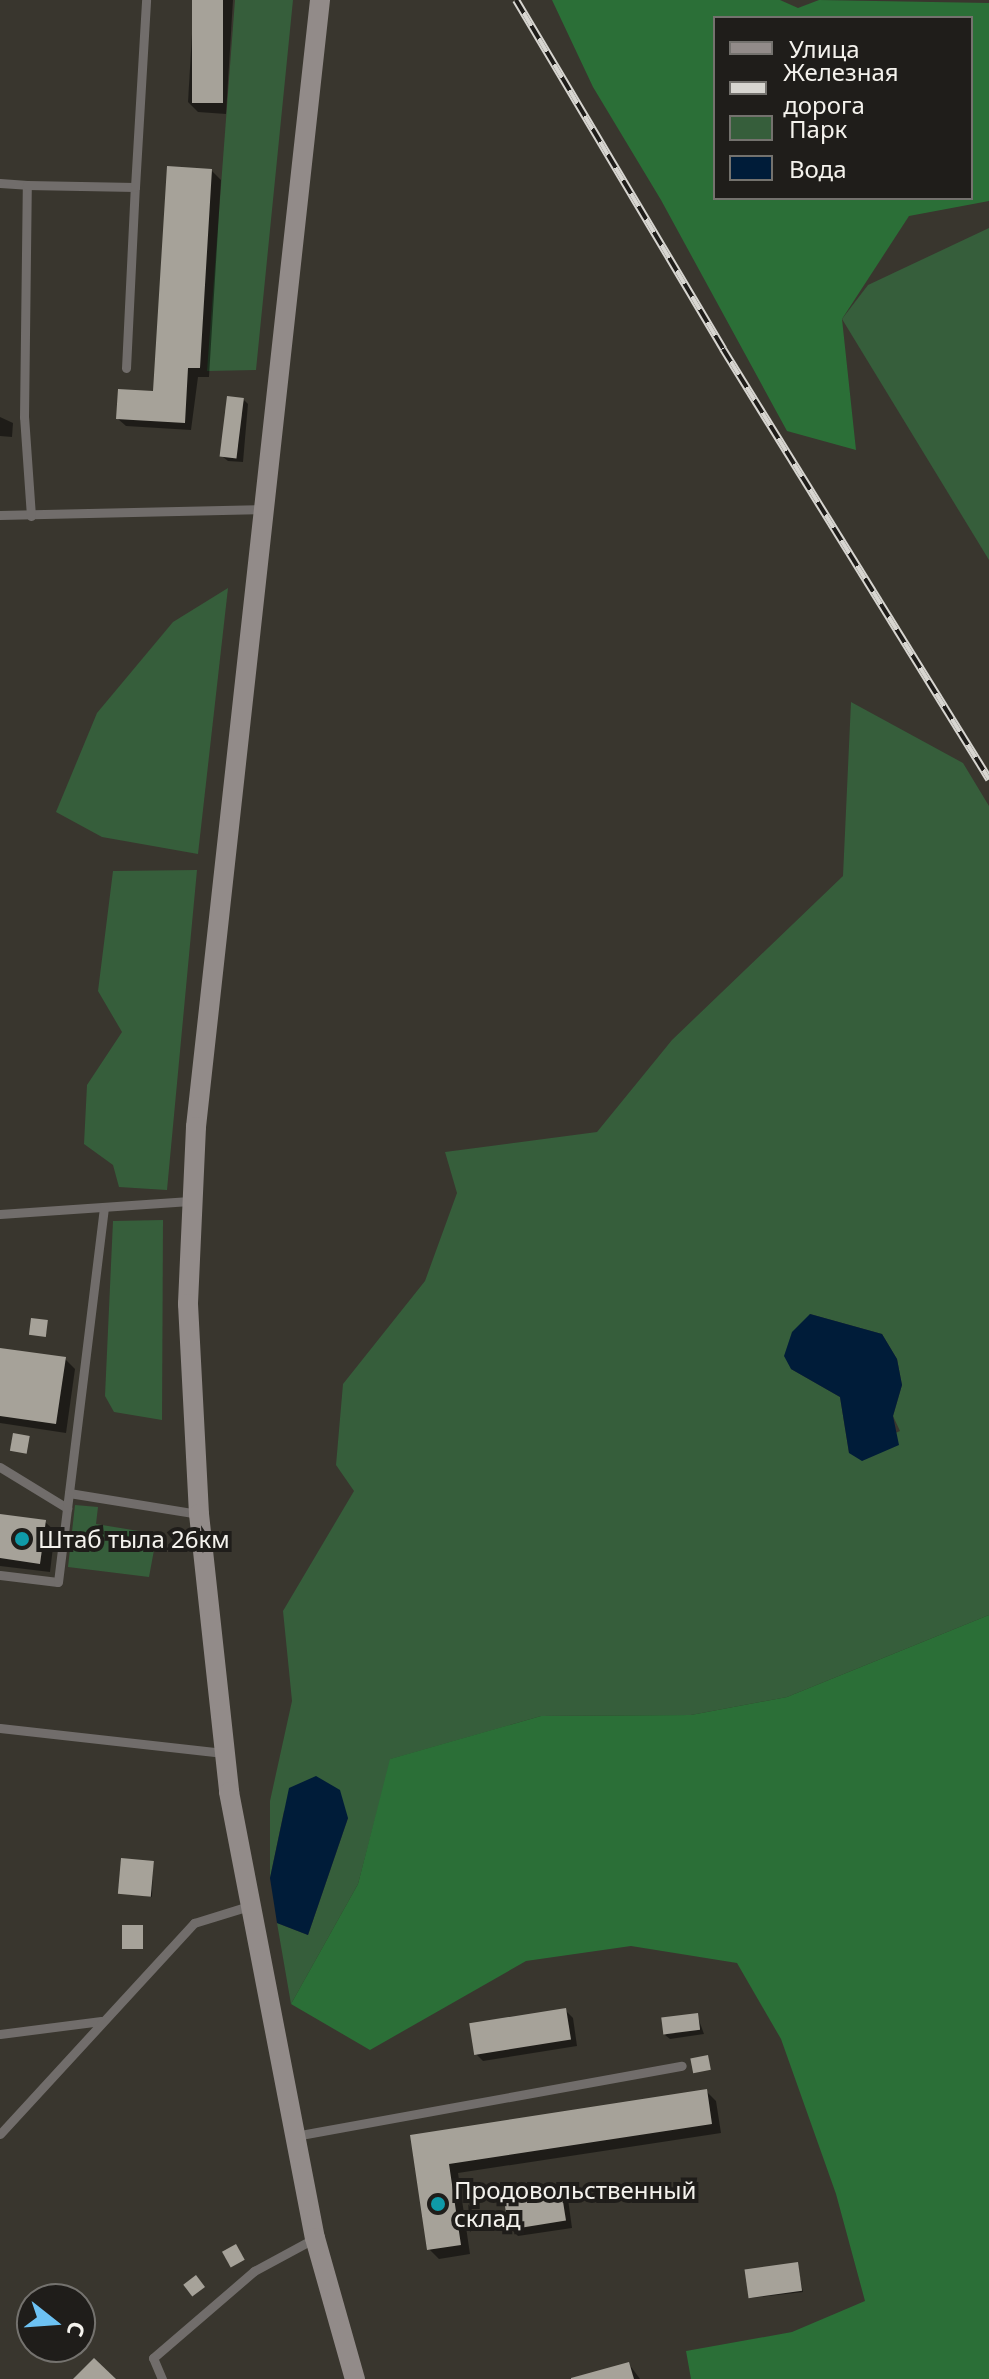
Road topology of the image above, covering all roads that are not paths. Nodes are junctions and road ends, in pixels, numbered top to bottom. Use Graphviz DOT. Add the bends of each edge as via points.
graph roads {
  1 [pos="146,0"];
  2 [pos="320,0"];
  3 [pos="0,183"];
  4 [pos="27,185"];
  5 [pos="135,187"];
  6 [pos="126,368"];
  7 [pos="265,509"];
  8 [pos="0,515"];
  9 [pos="31,516"];
  10 [pos="190,1201"];
  11 [pos="104,1208"];
  12 [pos="0,1214"];
  13 [pos="0,1467"];
  14 [pos="69,1493"];
  15 [pos="67,1508"];
  16 [pos="199,1514"];
  17 [pos="0,1575"];
  18 [pos="0,1728"];
  19 [pos="224,1753"];
  20 [pos="249,1906"];
  21 [pos="101,2021"];
  22 [pos="0,2034"];
  23 [pos="682,2066"];
  24 [pos="0,2134"];
  25 [pos="295,2136"];
  26 [pos="315,2238"];
  27 [pos="162,2379"];
  28 [pos="355,2379"];
  1 -- 5 [label="lane"];
  2 -- 7 [label="street"];
  3 -- 4 [label="lane"];
  4 -- 5 [label="lane"];
  4 -- 9 [label="lane" via="24,417"];
  5 -- 6 [label="lane"];
  7 -- 9 [label="lane"];
  7 -- 10 [label="street"];
  8 -- 9 [label="lane"];
  10 -- 11 [label="lane"];
  10 -- 16 [label="street" via="188,1363"];
  11 -- 12 [label="lane"];
  11 -- 14 [label="lane"];
  13 -- 15 [label="lane"];
  14 -- 15 [label="lane"];
  14 -- 16 [label="lane"];
  15 -- 17 [label="lane" via="58,1582"];
  16 -- 19 [label="street"];
  18 -- 19 [label="lane"];
  19 -- 20 [label="street"];
  20 -- 21 [label="lane" via="194,1923"];
  20 -- 25 [label="street"];
  21 -- 22 [label="lane"];
  21 -- 24 [label="lane"];
  23 -- 25 [label="lane"];
  25 -- 26 [label="street"];
  26 -- 27 [label="lane" via="254,2271 153,2358"];
  26 -- 28 [label="street"];
}
